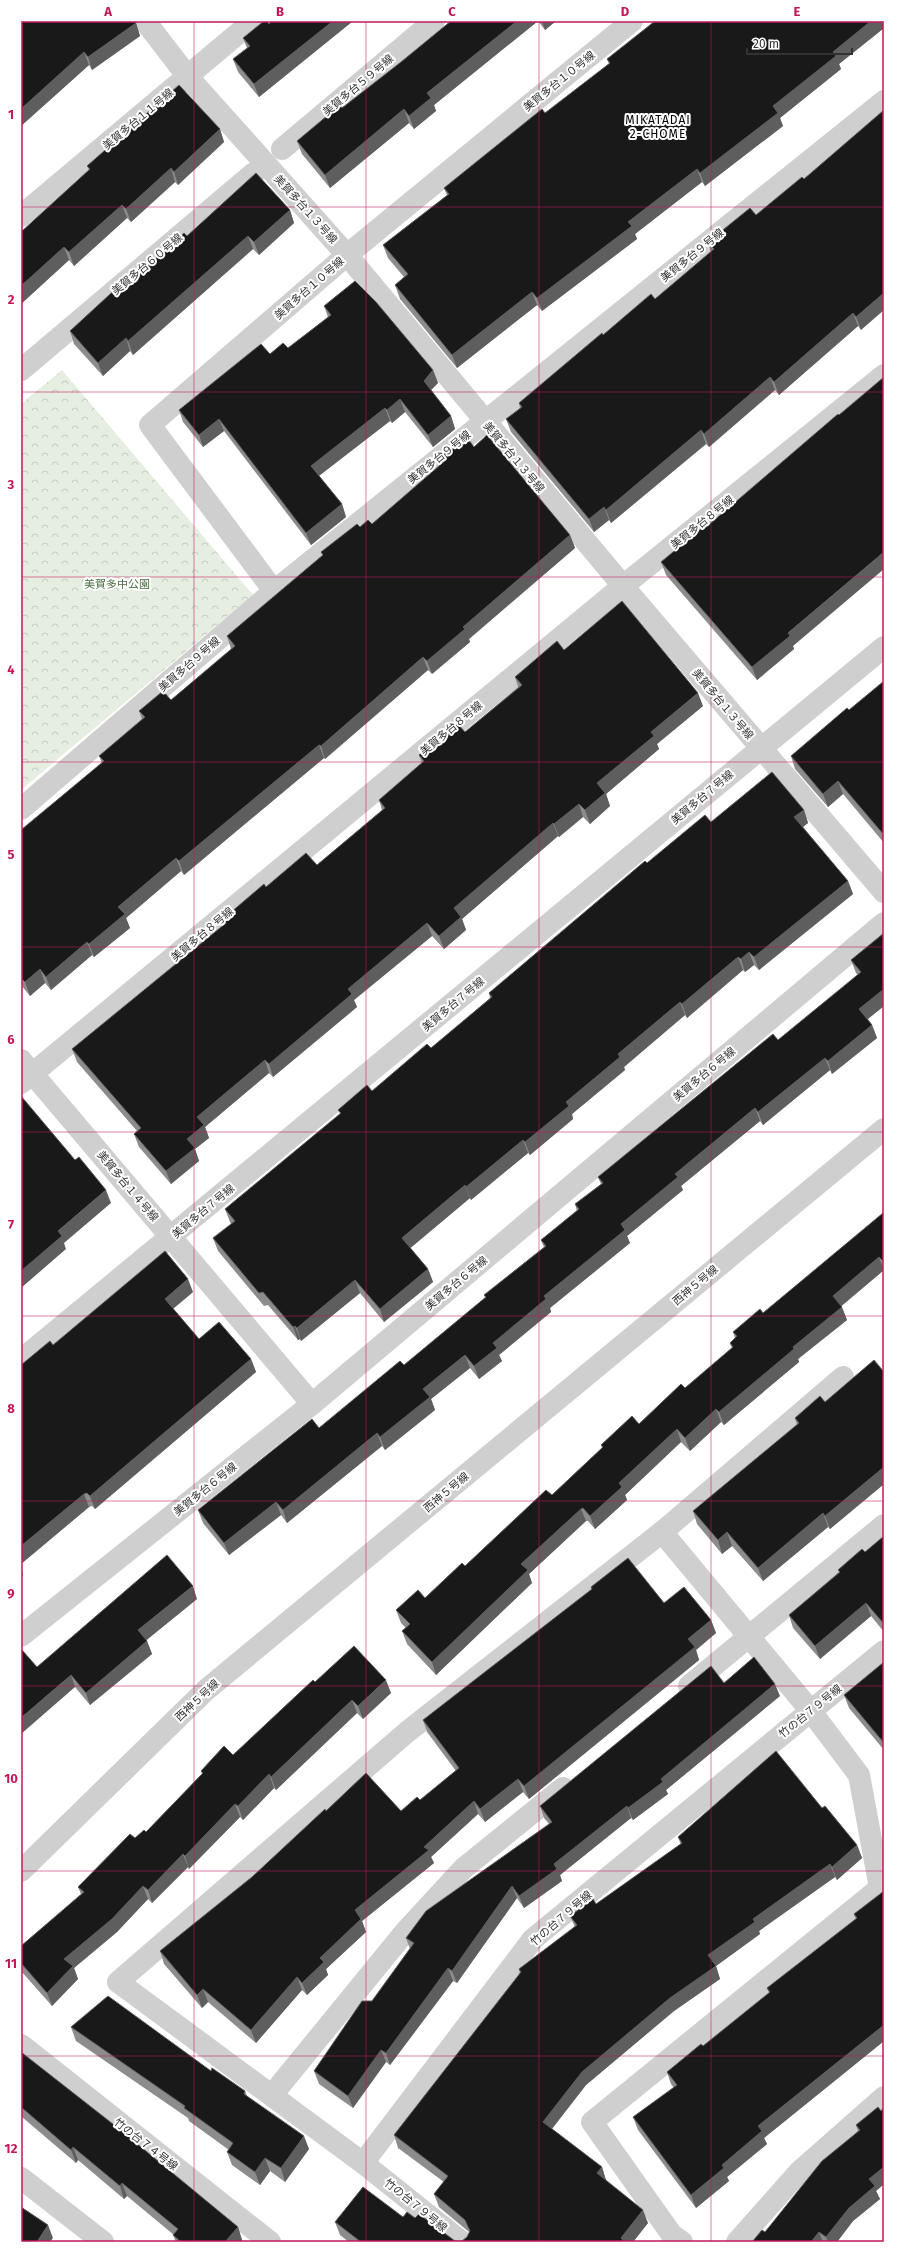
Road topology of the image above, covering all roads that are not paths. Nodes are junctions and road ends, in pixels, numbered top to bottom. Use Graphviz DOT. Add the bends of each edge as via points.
graph roads {
  1 [pos="145,21"];
  2 [pos="253,21"];
  3 [pos="434,21"];
  4 [pos="632,21"];
  5 [pos="188,77"];
  6 [pos="884,101"];
  7 [pos="282,149"];
  8 [pos="254,173"];
  9 [pos="21,216"];
  10 [pos="347,255"];
  11 [pos="21,370"];
  12 [pos="884,375"];
  13 [pos="484,421"];
  14 [pos="623,586"];
  15 [pos="274,591"];
  16 [pos="884,647"];
  17 [pos="761,749"];
  18 [pos="21,809"];
  19 [pos="884,892"];
  20 [pos="884,923"];
  21 [pos="25,1072"];
  22 [pos="884,1129"];
  23 [pos="171,1238"];
  24 [pos="21,1360"];
  25 [pos="843,1377"];
  26 [pos="312,1404"];
  27 [pos="884,1525"];
  28 [pos="662,1532"];
  29 [pos="21,1636"];
  30 [pos="750,1636"];
  31 [pos="884,1651"];
  32 [pos="675,1697"];
  33 [pos="810,1710"];
  34 [pos="576,1777"];
  35 [pos="21,1871"];
  36 [pos="882,1890"];
  37 [pos="21,2045"];
  38 [pos="272,2095"];
  39 [pos="884,2097"];
  40 [pos="363,2163"];
  41 [pos="21,2178"];
  42 [pos="674,2240"];
  43 [pos="103,2242"];
  44 [pos="270,2242"];
  45 [pos="462,2242"];
  46 [pos="737,2242"];
  1 -- 5 [label="street, 美賀多台１３号線"];
  2 -- 5 [label="street, 美賀多台１１号線"];
  3 -- 7 [label="street, 美賀多台５９号線"];
  4 -- 10 [label="street, 美賀多台１０号線"];
  5 -- 9 [label="street, 美賀多台１１号線"];
  5 -- 10 [label="street, 美賀多台１３号線"];
  6 -- 13 [label="street, 美賀多台９号線"];
  8 -- 11 [label="street, 美賀多台６０号線"];
  10 -- 13 [label="street, 美賀多台１３号線"];
  10 -- 15 [label="street, 美賀多台１０号線" via="150,425"];
  12 -- 14 [label="street, 美賀多台８号線"];
  13 -- 14 [label="street, 美賀多台１３号線"];
  13 -- 15 [label="street, 美賀多台９号線"];
  14 -- 17 [label="street, 美賀多台１３号線"];
  14 -- 21 [label="street, 美賀多台８号線"];
  15 -- 18 [label="street, 美賀多台９号線"];
  16 -- 17 [label="street, 美賀多台７号線"];
  17 -- 19 [label="street, 美賀多台１３号線"];
  17 -- 23 [label="street, 美賀多台７号線"];
  20 -- 26 [label="street, 美賀多台６号線"];
  21 -- 23 [label="street, 美賀多台１４号線"];
  22 -- 35 [label="street, 西神５号線" via="206,1690"];
  23 -- 24 [label="street, 美賀多台７号線"];
  23 -- 26 [label="street, 美賀多台１４号線"];
  25 -- 28 [label="street"];
  26 -- 29 [label="street, 美賀多台６号線"];
  27 -- 30 [label="street"];
  28 -- 30 [label="street"];
  28 -- 38 [label="street" via="407,1732 118,1982"];
  30 -- 32 [label="street"];
  30 -- 33 [label="street"];
  31 -- 33 [label="street, 竹の台７９号線"];
  33 -- 36 [label="street" via="859,1775"];
  33 -- 40 [label="street, 竹の台７９号線" via="533,1939"];
  34 -- 38 [label="street" via="464,1868 405,1932"];
  36 -- 42 [label="street" via="592,2122"];
  37 -- 44 [label="street, 竹の台７４号線"];
  38 -- 40 [label="street"];
  39 -- 46 [label="street" via="799,2172"];
  40 -- 45 [label="street, 竹の台７９号線"];
  41 -- 43 [label="street"];
}
